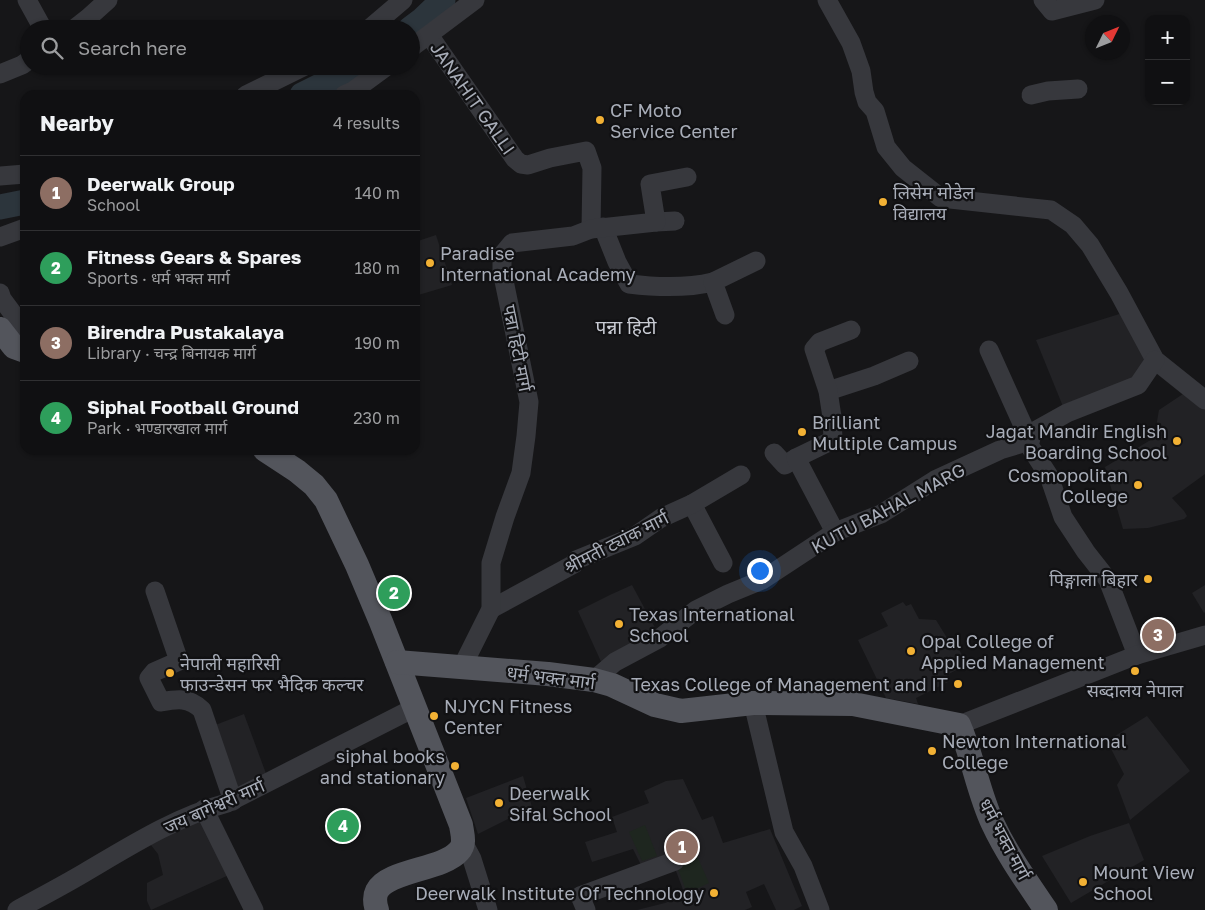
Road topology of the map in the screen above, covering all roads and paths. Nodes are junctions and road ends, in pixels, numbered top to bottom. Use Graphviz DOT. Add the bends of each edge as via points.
graph roads {
  1 [pos="27,0"];
  2 [pos="108,0"];
  3 [pos="403,0"];
  4 [pos="475,0"];
  5 [pos="827,0"];
  6 [pos="1043,0"];
  7 [pos="1095,0"];
  8 [pos="38,20"];
  9 [pos="85,20"];
  10 [pos="380,20"];
  11 [pos="429,35"];
  12 [pos="420,42"];
  13 [pos="20,66"];
  14 [pos="0,74"];
  15 [pos="286,75"];
  16 [pos="375,75"];
  17 [pos="1078,88"];
  18 [pos="256,90"];
  19 [pos="354,90"];
  20 [pos="1031,95"];
  21 [pos="20,174"];
  22 [pos="0,176"];
  23 [pos="687,177"];
  24 [pos="675,221"];
  25 [pos="656,222"];
  26 [pos="597,228"];
  27 [pos="20,230"];
  28 [pos="0,237"];
  29 [pos="756,261"];
  30 [pos="713,282"];
  31 [pos="0,292"];
  32 [pos="725,315"];
  33 [pos="851,330"];
  34 [pos="13,340"];
  35 [pos="989,350"];
  36 [pos="1155,360"];
  37 [pos="909,361"];
  38 [pos="828,391"];
  39 [pos="1205,400"];
  40 [pos="1029,441"];
  41 [pos="774,453"];
  42 [pos="273,455"];
  43 [pos="796,458"];
  44 [pos="741,475"];
  45 [pos="692,504"];
  46 [pos="834,532"];
  47 [pos="723,563"];
  48 [pos="155,591"];
  49 [pos="491,609"];
  50 [pos="1205,635"];
  51 [pos="1137,655"];
  52 [pos="397,662"];
  53 [pos="462,667"];
  54 [pos="594,680"];
  55 [pos="753,703"];
  56 [pos="414,708"];
  57 [pos="959,725"];
  58 [pos="233,800"];
  59 [pos="204,809"];
  60 [pos="461,846"];
  61 [pos="675,862"];
  62 [pos="17,910"];
  63 [pos="254,910"];
  64 [pos="377,910"];
  65 [pos="488,910"];
  66 [pos="586,910"];
  67 [pos="820,910"];
  68 [pos="1046,910"];
  1 -- 8 [label="street"];
  2 -- 9 [label="street"];
  3 -- 10 [label="street"];
  4 -- 11 [label="street"];
  5 -- 36 [label="street" via="851,43 861,70 864,92 875,111 886,147 903,168 942,198 1050,210 1073,225 1095,253"];
  6 -- 7 [label="street" via="1052,10"];
  11 -- 12 [label="street"];
  11 -- 26 [label="street, JANAHIT GALLI" via="521,164 586,151 592,168"];
  13 -- 14 [label="street"];
  15 -- 18 [label="street"];
  16 -- 19 [label="street"];
  17 -- 20 [label="street"];
  21 -- 22 [label="street"];
  23 -- 25 [label="street" via="650,184"];
  24 -- 25 [label="street, पन्ना हिटी मार्ग"];
  25 -- 26 [label="street, पन्ना हिटी मार्ग"];
  26 -- 30 [label="street" via="629,284 700,285"];
  26 -- 49 [label="street, पन्ना हिटी मार्ग" via="572,236 512,244 502,255 502,271 529,402 521,473 491,563"];
  27 -- 28 [label="street"];
  29 -- 30 [label="street"];
  30 -- 32 [label="street"];
  31 -- 34 [label="street"];
  33 -- 38 [label="street" via="820,342 814,349"];
  35 -- 40 [label="street"];
  36 -- 39 [label="street"];
  36 -- 40 [label="street, KUTU BAHAL MARG" via="1138,385 1067,413 1033,432"];
  37 -- 38 [label="street"];
  38 -- 43 [label="street" via="833,440"];
  40 -- 46 [label="street, KUTU BAHAL MARG" via="1000,450 935,480 881,514"];
  40 -- 51 [label="street" via="1048,476 1063,517 1108,580"];
  41 -- 43 [label="street" via="785,465"];
  42 -- 52 [label="main road" via="314,485 326,500"];
  43 -- 46 [label="street"];
  44 -- 45 [label="street, श्रीमती ट्यांक मार्ग"];
  45 -- 47 [label="street"];
  45 -- 49 [label="street, श्रीमती ट्यांक मार्ग" via="635,536 576,560"];
  46 -- 54 [label="street, KUTU BAHAL MARG" via="762,580 696,610 660,638 615,662"];
  48 -- 58 [label="street" via="179,661 154,672 149,678 161,702 178,699 195,703 202,710"];
  49 -- 53 [label="street, पन्ना हिटी मार्ग"];
  50 -- 51 [label="street"];
  51 -- 57 [label="street"];
  52 -- 53 [label="main road, धर्म भक्त मार्ग"];
  52 -- 56 [label="main road"];
  53 -- 54 [label="main road, धर्म भक्त मार्ग"];
  54 -- 55 [label="main road, धर्म भक्त मार्ग" via="655,705 681,710"];
  55 -- 57 [label="main road, धर्म भक्त मार्ग" via="853,704"];
  55 -- 67 [label="street" via="784,832 803,866"];
  56 -- 58 [label="street, जय बागेश्वरी मार्ग"];
  56 -- 60 [label="main road" via="461,825"];
  57 -- 68 [label="main road, धर्म भक्त मार्ग" via="993,824"];
  58 -- 59 [label="street, जय बागेश्वरी मार्ग"];
  59 -- 62 [label="street, जय बागेश्वरी मार्ग" via="140,839"];
  59 -- 63 [label="street"];
  60 -- 64 [label="main road" via="447,859 383,883 377,891"];
  60 -- 65 [label="street" via="472,859"];
  61 -- 66 [label="street" via="580,896"];
}
